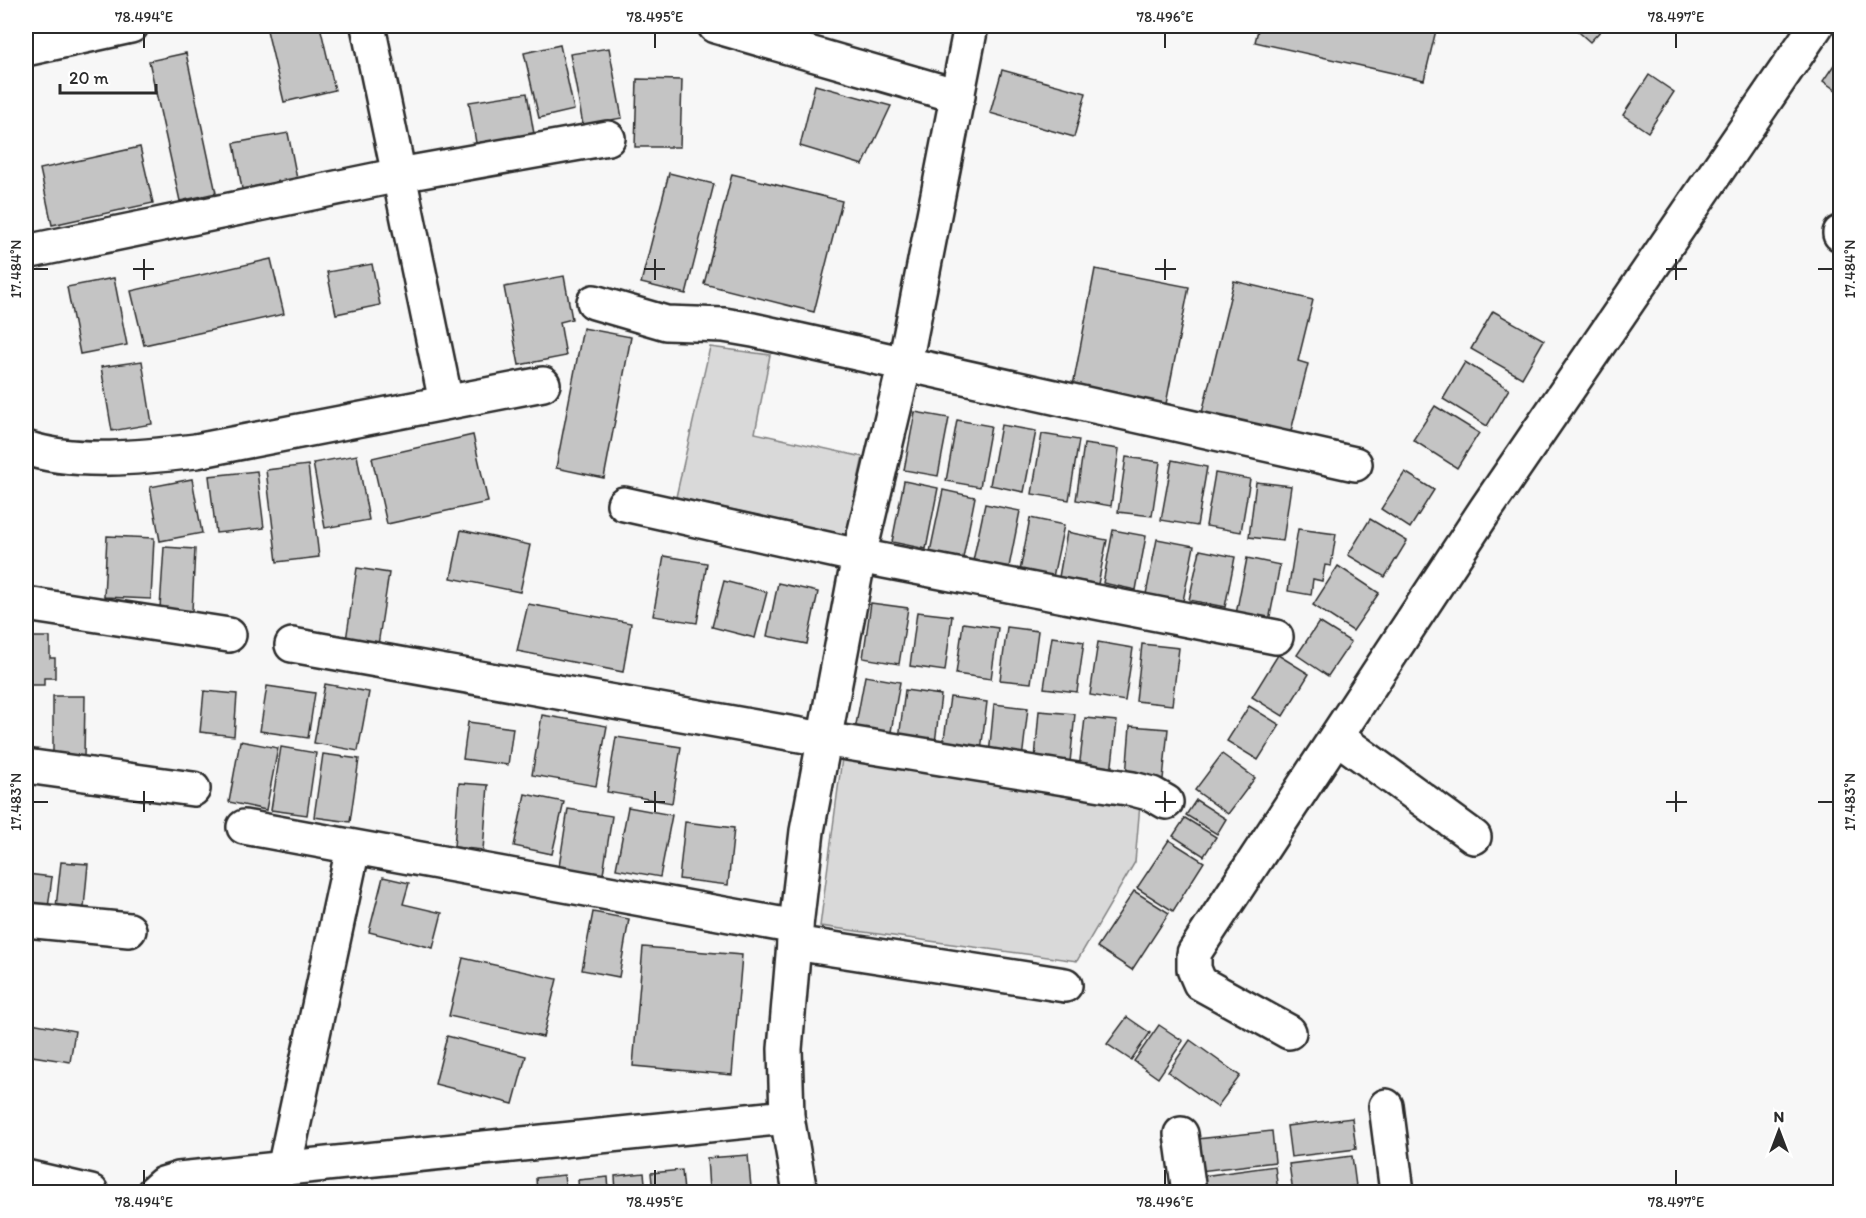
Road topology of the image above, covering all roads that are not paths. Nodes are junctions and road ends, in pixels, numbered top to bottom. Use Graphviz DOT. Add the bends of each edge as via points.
graph roads {
  1 [pos="131,26"];
  2 [pos="368,26"];
  3 [pos="715,26"];
  4 [pos="971,26"];
  5 [pos="1816,26"];
  6 [pos="26,49"];
  7 [pos="958,96"];
  8 [pos="608,138"];
  9 [pos="399,175"];
  10 [pos="26,252"];
  11 [pos="594,302"];
  12 [pos="905,363"];
  13 [pos="543,384"];
  14 [pos="446,402"];
  15 [pos="26,448"];
  16 [pos="1356,464"];
  17 [pos="624,504"];
  18 [pos="860,556"];
  19 [pos="26,604"];
  20 [pos="229,634"];
  21 [pos="1276,637"];
  22 [pos="292,645"];
  23 [pos="1337,737"];
  24 [pos="823,739"];
  25 [pos="26,766"];
  26 [pos="193,789"];
  27 [pos="1167,802"];
  28 [pos="244,827"];
  29 [pos="1474,837"];
  30 [pos="353,849"];
  31 [pos="26,920"];
  32 [pos="129,930"];
  33 [pos="795,935"];
  34 [pos="1065,985"];
  35 [pos="1289,1032"];
  36 [pos="1386,1106"];
  37 [pos="788,1117"];
  38 [pos="1181,1134"];
  39 [pos="284,1169"];
  40 [pos="26,1178"];
  41 [pos="91,1192"];
  42 [pos="154,1192"];
  43 [pos="800,1192"];
  44 [pos="1189,1192"];
  45 [pos="1397,1192"];
  1 -- 6 [label="street"];
  2 -- 9 [label="street"];
  3 -- 7 [label="street"];
  4 -- 7 [label="street"];
  5 -- 23 [label="street" via="1486,509"];
  7 -- 12 [label="street"];
  8 -- 9 [label="street"];
  9 -- 10 [label="street"];
  9 -- 14 [label="street"];
  11 -- 12 [label="street" via="666,323 724,325"];
  12 -- 16 [label="street"];
  12 -- 18 [label="street"];
  13 -- 14 [label="street"];
  14 -- 15 [label="street" via="196,451 138,458 86,457"];
  17 -- 18 [label="street"];
  18 -- 21 [label="street"];
  18 -- 24 [label="street"];
  19 -- 20 [label="street"];
  22 -- 24 [label="street"];
  23 -- 29 [label="street"];
  23 -- 35 [label="street" via="1194,953 1194,969 1200,983"];
  24 -- 27 [label="street" via="1133,789"];
  24 -- 33 [label="street"];
  25 -- 26 [label="street"];
  28 -- 30 [label="street"];
  30 -- 33 [label="street"];
  30 -- 39 [label="street"];
  31 -- 32 [label="street"];
  33 -- 34 [label="street"];
  33 -- 37 [label="street" via="786,1038"];
  36 -- 45 [label="street"];
  37 -- 39 [label="street"];
  37 -- 43 [label="street"];
  38 -- 44 [label="street"];
  39 -- 42 [label="street" via="179,1179"];
  40 -- 41 [label="street"];
}
